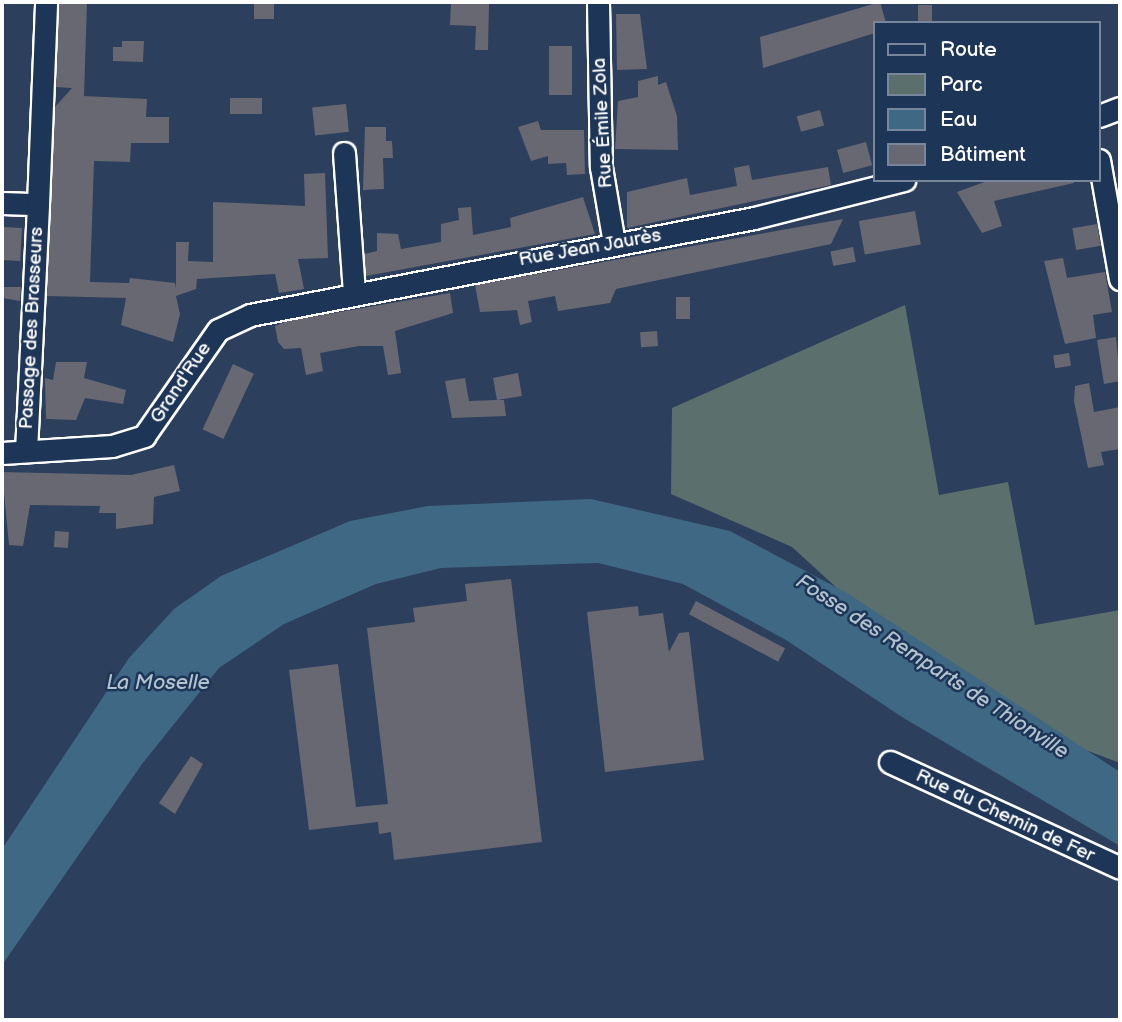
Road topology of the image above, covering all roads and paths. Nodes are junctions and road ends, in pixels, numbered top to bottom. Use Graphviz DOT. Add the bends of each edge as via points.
graph roads {
  1 [pos="46,2"];
  2 [pos="598,2"];
  3 [pos="1120,108"];
  4 [pos="1101,115"];
  5 [pos="344,153"];
  6 [pos="1101,171"];
  7 [pos="898,182"];
  8 [pos="2,203"];
  9 [pos="38,204"];
  10 [pos="614,243"];
  11 [pos="1120,279"];
  12 [pos="354,293"];
  13 [pos="274,309"];
  14 [pos="26,451"];
  15 [pos="2,453"];
  16 [pos="890,762"];
  17 [pos="1120,868"];
  1 -- 9 [label="street, Passage des Brasseurs"];
  2 -- 10 [label="street, Rue Émile Zola" via="601,167"];
  3 -- 4 [label="street"];
  5 -- 12 [label="street"];
  6 -- 11 [label="street"];
  7 -- 10 [label="street, Rue Jean Jaurès" via="846,199"];
  8 -- 9 [label="street"];
  9 -- 14 [label="street, Passage des Brasseurs"];
  10 -- 12 [label="street, Rue Jean Jaurès"];
  12 -- 13 [label="street, Rue Jean Jaurès"];
  13 -- 14 [label="street, Grand'Rue" via="218,330 144,436 112,446"];
  14 -- 15 [label="street, Grand'Rue"];
  16 -- 17 [label="street, Rue du Chemin de Fer"];
}
